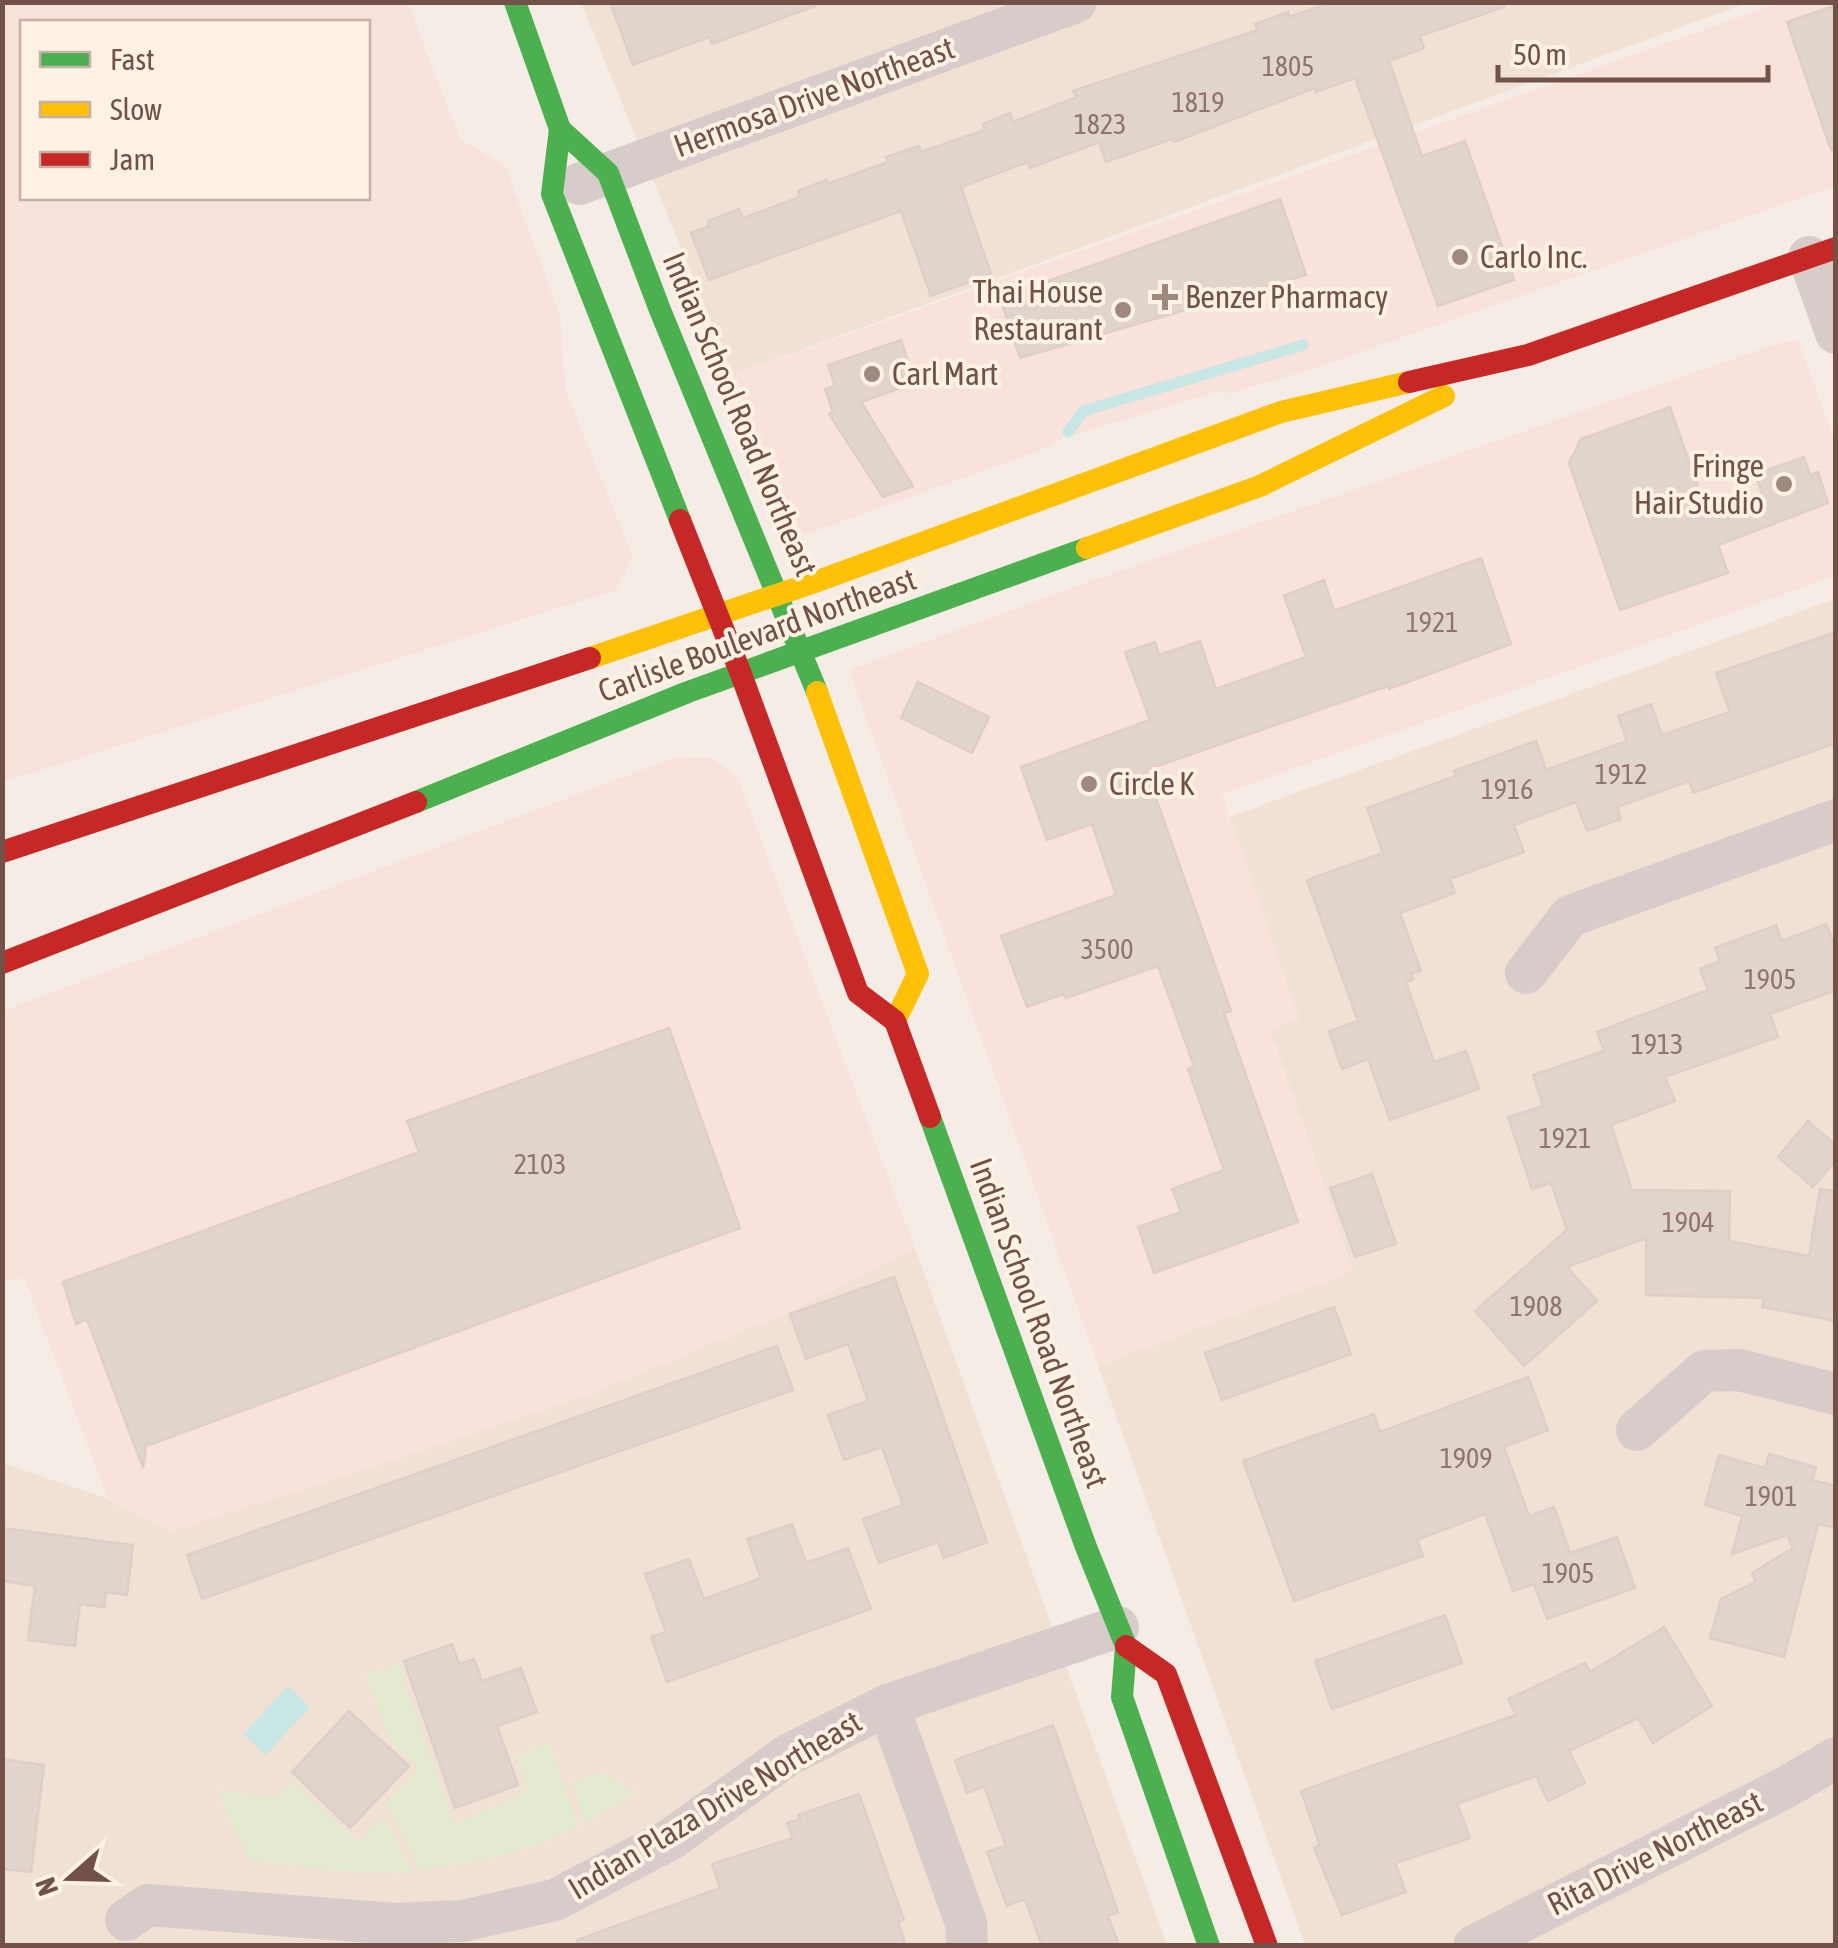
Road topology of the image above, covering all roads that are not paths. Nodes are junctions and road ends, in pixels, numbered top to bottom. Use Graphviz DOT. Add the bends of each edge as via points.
graph roads {
  1 [pos="516,2"];
  2 [pos="1076,2"];
  3 [pos="560,128"];
  4 [pos="608,174"];
  5 [pos="552,194"];
  6 [pos="1822,253"];
  7 [pos="1836,332"];
  8 [pos="1528,356"];
  9 [pos="780,593"];
  10 [pos="717,614"];
  11 [pos="803,652"];
  12 [pos="741,674"];
  13 [pos="1836,820"];
  14 [pos="2,852"];
  15 [pos="2,963"];
  16 [pos="1526,973"];
  17 [pos="895,1022"];
  18 [pos="1836,1394"];
  19 [pos="1636,1430"];
  20 [pos="1122,1636"];
  21 [pos="888,1704"];
  22 [pos="1836,1758"];
  23 [pos="126,1920"];
  24 [pos="394,1935"];
  25 [pos="967,1946"];
  26 [pos="1209,1946"];
  27 [pos="1267,1946"];
  28 [pos="1474,1946"];
  1 -- 3 [label="main road, Indian School Road Northeast"];
  2 -- 4 [label="street, Hermosa Drive Northeast"];
  3 -- 4 [label="main road, Indian School Road Northeast"];
  3 -- 5 [label="main road, Indian School Road Northeast"];
  4 -- 5 [label="street, Hermosa Drive Northeast"];
  4 -- 9 [label="main road, Indian School Road Northeast"];
  5 -- 10 [label="main road, Indian School Road Northeast"];
  6 -- 7 [label="street"];
  6 -- 8 [label="main road, Carlisle Boulevard Northeast"];
  8 -- 9 [label="main road, Carlisle Boulevard Northeast" via="1281,412"];
  8 -- 11 [label="main road, Carlisle Boulevard Northeast" via="1260,486"];
  9 -- 10 [label="main road, Carlisle Boulevard Northeast"];
  9 -- 11 [label="main road, Indian School Road Northeast"];
  10 -- 12 [label="main road, Indian School Road Northeast"];
  10 -- 14 [label="main road, Carlisle Boulevard Northeast"];
  11 -- 12 [label="main road, Carlisle Boulevard Northeast"];
  11 -- 17 [label="main road, Indian School Road Northeast" via="918,974"];
  12 -- 15 [label="main road, Carlisle Boulevard Northeast"];
  12 -- 17 [label="main road, Indian School Road Northeast" via="858,993"];
  13 -- 16 [label="street" via="1570,916"];
  17 -- 20 [label="main road, Indian School Road Northeast"];
  18 -- 19 [label="street" via="1739,1370 1704,1371"];
  20 -- 21 [label="street, Indian Plaza Drive Northeast"];
  20 -- 26 [label="main road, Indian School Road Northeast" via="1122,1696"];
  20 -- 27 [label="main road" via="1166,1674"];
  21 -- 24 [label="street, Indian Plaza Drive Northeast" via="788,1755 671,1839 554,1900"];
  21 -- 25 [label="street" via="966,1923"];
  22 -- 28 [label="street, Rita Drive Northeast"];
  23 -- 24 [label="street, Indian Plaza Drive Northeast" via="148,1905"];
}
